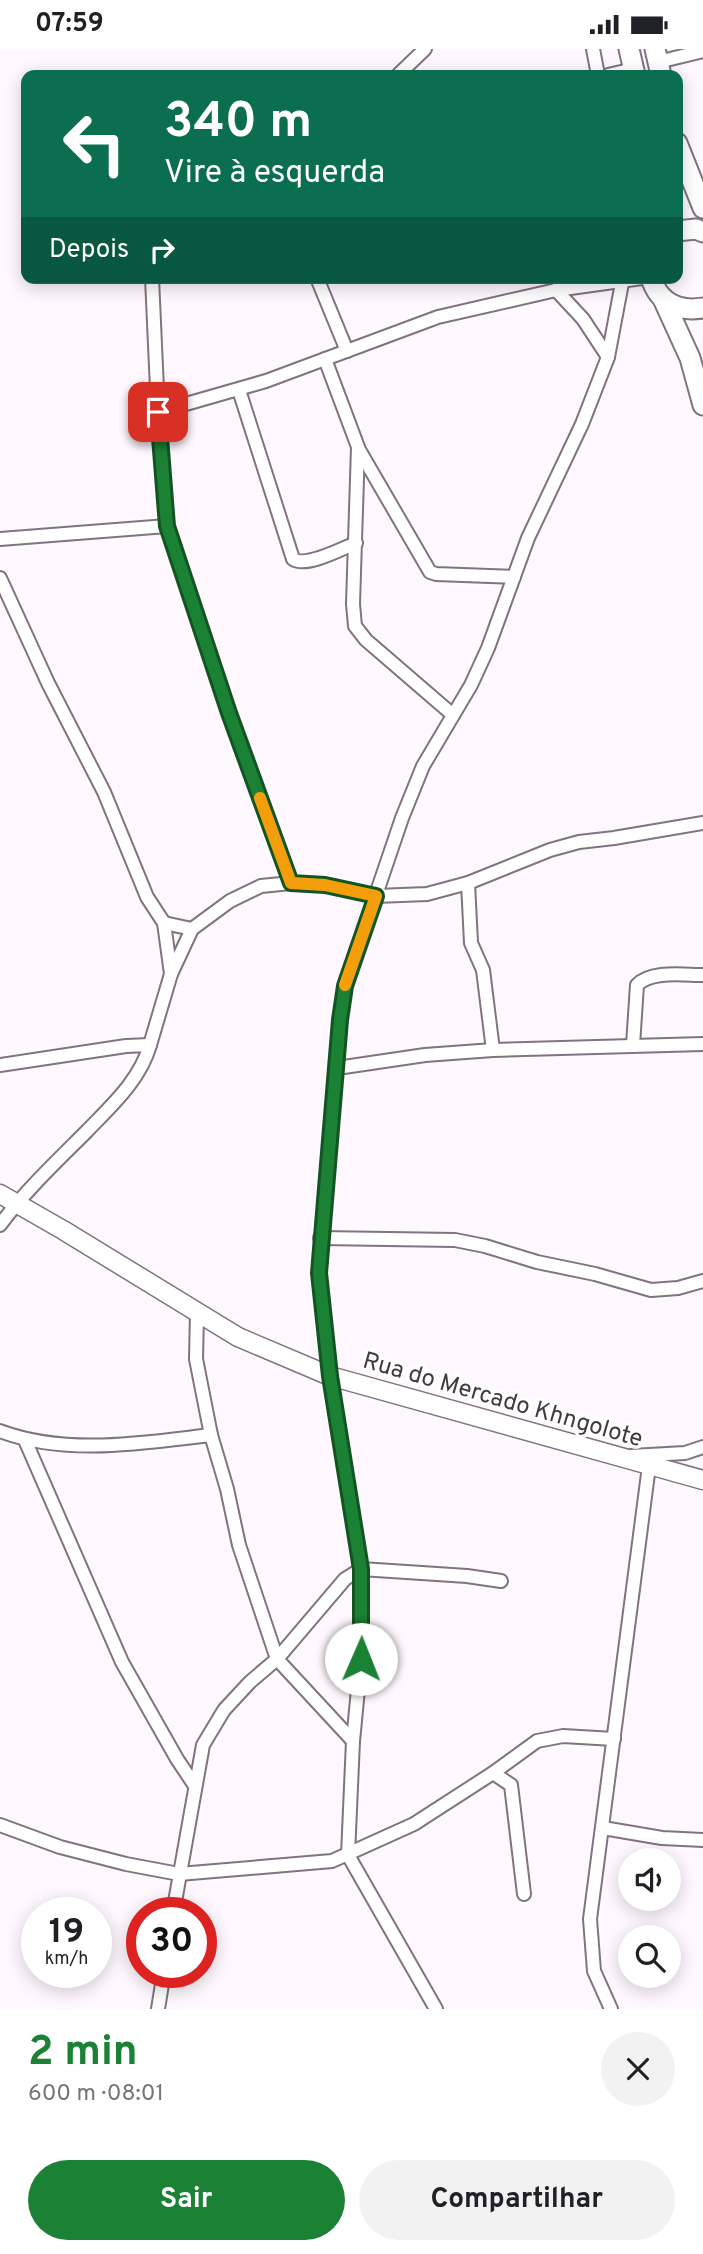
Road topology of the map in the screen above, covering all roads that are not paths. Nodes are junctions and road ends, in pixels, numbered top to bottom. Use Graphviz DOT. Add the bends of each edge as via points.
graph roads {
  1 [pos="425,49"];
  2 [pos="593,49"];
  3 [pos="629,49"];
  4 [pos="703,51"];
  5 [pos="658,62"];
  6 [pos="403,70"];
  7 [pos="597,70"];
  8 [pos="634,70"];
  9 [pos="683,158"];
  10 [pos="703,208"];
  11 [pos="683,230"];
  12 [pos="703,232"];
  13 [pos="152,284"];
  14 [pos="319,284"];
  15 [pos="562,284"];
  16 [pos="613,284"];
  17 [pos="622,284"];
  18 [pos="653,284"];
  19 [pos="556,290"];
  20 [pos="664,301"];
  21 [pos="703,308"];
  22 [pos="347,351"];
  23 [pos="608,357"];
  24 [pos="325,359"];
  25 [pos="239,390"];
  26 [pos="703,405"];
  27 [pos="158,412"];
  28 [pos="358,447"];
  29 [pos="167,526"];
  30 [pos="0,539"];
  31 [pos="356,543"];
  32 [pos="514,577"];
  33 [pos="0,578"];
  34 [pos="453,715"];
  35 [pos="703,823"];
  36 [pos="291,883"];
  37 [pos="468,883"];
  38 [pos="376,896"];
  39 [pos="164,923"];
  40 [pos="192,929"];
  41 [pos="171,974"];
  42 [pos="703,975"];
  43 [pos="703,1044"];
  44 [pos="150,1045"];
  45 [pos="634,1045"];
  46 [pos="493,1050"];
  47 [pos="0,1065"];
  48 [pos="337,1068"];
  49 [pos="8,1199"];
  50 [pos="0,1225"];
  51 [pos="320,1238"];
  52 [pos="703,1281"];
  53 [pos="197,1314"];
  54 [pos="330,1376"];
  55 [pos="0,1431"];
  56 [pos="211,1435"];
  57 [pos="25,1440"];
  58 [pos="703,1447"];
  59 [pos="623,1457"];
  60 [pos="649,1466"];
  61 [pos="703,1480"];
  62 [pos="361,1569"];
  63 [pos="500,1581"];
  64 [pos="277,1659"];
  65 [pos="614,1739"];
  66 [pos="353,1741"];
  67 [pos="493,1773"];
  68 [pos="195,1786"];
  69 [pos="0,1825"];
  70 [pos="603,1828"];
  71 [pos="703,1840"];
  72 [pos="348,1855"];
  73 [pos="178,1874"];
  74 [pos="524,1894"];
  75 [pos="175,1897"];
  76 [pos="161,1988"];
  77 [pos="158,2009"];
  78 [pos="436,2009"];
  79 [pos="611,2009"];
  1 -- 6 [label="street"];
  2 -- 7 [label="street"];
  3 -- 8 [label="main road"];
  4 -- 5 [label="street"];
  9 -- 10 [label="main road"];
  11 -- 12 [label="main road"];
  13 -- 27 [label="street"];
  14 -- 22 [label="street"];
  15 -- 19 [label="street"];
  16 -- 19 [label="street"];
  17 -- 23 [label="street"];
  18 -- 20 [label="main road"];
  19 -- 22 [label="street" via="438,317"];
  19 -- 23 [label="street" via="583,319"];
  20 -- 21 [label="main road" via="677,308"];
  20 -- 26 [label="main road" via="690,358"];
  22 -- 24 [label="street"];
  23 -- 32 [label="street"];
  24 -- 25 [label="street"];
  24 -- 28 [label="street"];
  25 -- 27 [label="street"];
  25 -- 31 [label="street" via="293,559 307,562"];
  27 -- 29 [label="street"];
  28 -- 31 [label="street"];
  28 -- 32 [label="street" via="430,572"];
  29 -- 30 [label="street"];
  29 -- 36 [label="street"];
  31 -- 34 [label="street" via="355,627"];
  32 -- 34 [label="street" via="488,648"];
  33 -- 39 [label="street" via="104,792 142,885"];
  34 -- 38 [label="street" via="423,766"];
  35 -- 37 [label="street" via="579,842"];
  36 -- 38 [label="street"];
  36 -- 40 [label="street" via="261,886 229,901"];
  37 -- 38 [label="street" via="427,894"];
  37 -- 46 [label="street" via="471,943 484,970"];
  38 -- 48 [label="street" via="345,986"];
  39 -- 40 [label="street"];
  39 -- 41 [label="street"];
  40 -- 41 [label="street"];
  41 -- 44 [label="street"];
  42 -- 45 [label="street" via="646,978 637,985"];
  43 -- 45 [label="street"];
  44 -- 47 [label="street"];
  44 -- 49 [label="street" via="141,1069 120,1097"];
  45 -- 46 [label="street"];
  46 -- 48 [label="street"];
  48 -- 51 [label="street"];
  49 -- 50 [label="street"];
  49 -- 53 [label="street, Rua do Mercado Khngolote"];
  51 -- 52 [label="street" via="455,1240 651,1290"];
  51 -- 54 [label="street" via="319,1273"];
  53 -- 54 [label="street, Rua do Mercado Khngolote" via="238,1337"];
  53 -- 56 [label="street" via="196,1359"];
  54 -- 59 [label="street, Rua do Mercado Khngolote"];
  54 -- 62 [label="street"];
  55 -- 57 [label="street"];
  56 -- 57 [label="street" via="135,1444"];
  56 -- 64 [label="street" via="239,1545"];
  57 -- 68 [label="street" via="122,1662"];
  58 -- 59 [label="street" via="685,1453"];
  59 -- 60 [label="street, Rua do Mercado Khngolote"];
  60 -- 61 [label="street, Rua do Mercado Khngolote"];
  60 -- 65 [label="street"];
  62 -- 63 [label="street"];
  62 -- 64 [label="street" via="345,1579"];
  62 -- 66 [label="street" via="361,1659"];
  64 -- 66 [label="street"];
  64 -- 68 [label="street" via="224,1710 204,1745"];
  65 -- 67 [label="street" via="563,1736 537,1741"];
  65 -- 70 [label="street"];
  66 -- 72 [label="street"];
  67 -- 72 [label="street" via="414,1824"];
  67 -- 74 [label="street" via="511,1785"];
  68 -- 73 [label="street"];
  69 -- 73 [label="street" via="60,1847"];
  70 -- 71 [label="street"];
  70 -- 79 [label="street" via="590,1919 591,1947 594,1971"];
  72 -- 73 [label="street" via="332,1861"];
  72 -- 78 [label="street"];
  73 -- 75 [label="street"];
  76 -- 77 [label="street"];
}
